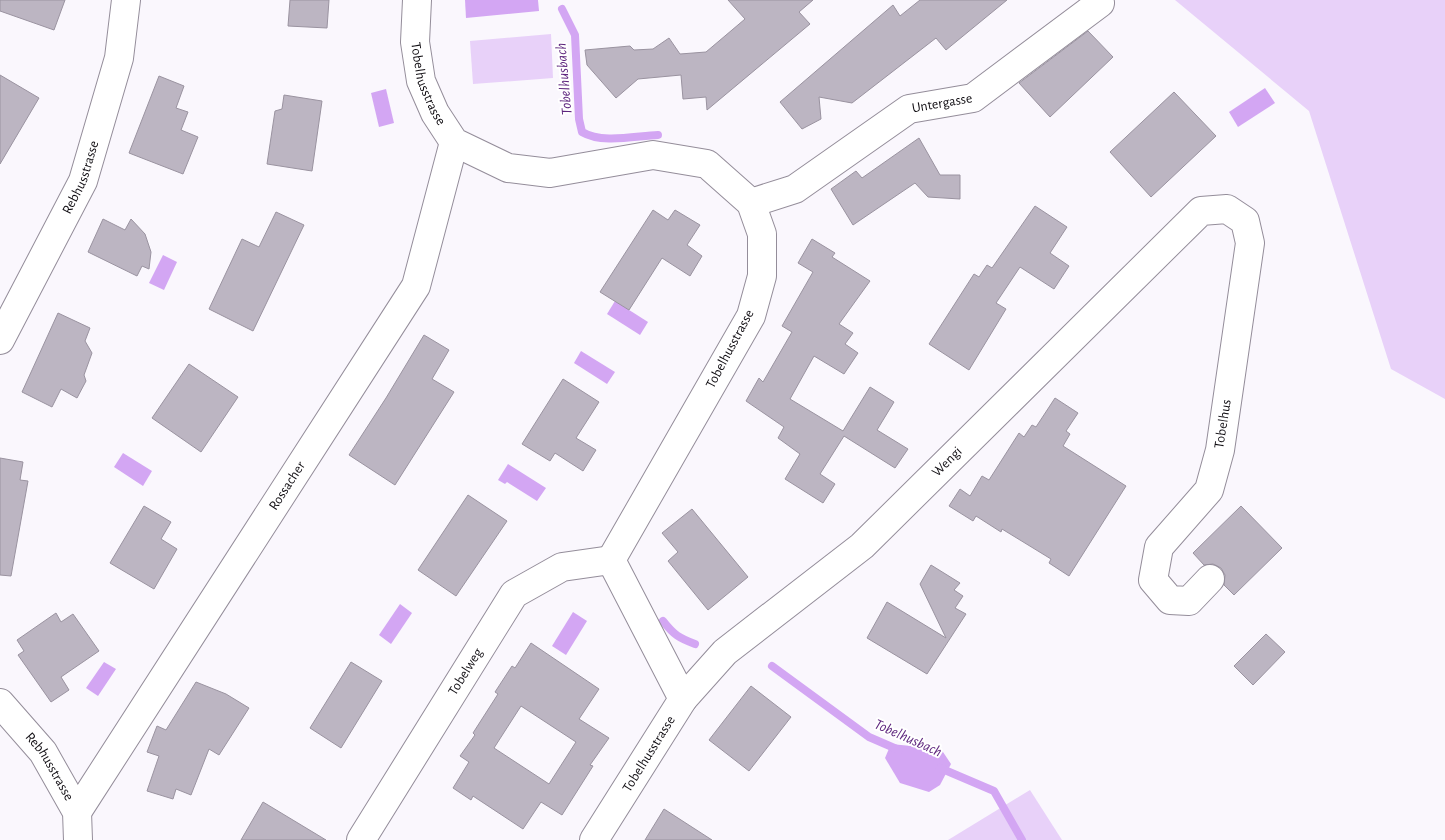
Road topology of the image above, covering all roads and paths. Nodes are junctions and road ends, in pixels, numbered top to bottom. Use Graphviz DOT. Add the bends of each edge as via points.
graph roads {
  1 [pos="126,0"];
  2 [pos="417,0"];
  3 [pos="1100,3"];
  4 [pos="454,142"];
  5 [pos="751,203"];
  6 [pos="1201,211"];
  7 [pos="0,340"];
  8 [pos="611,560"];
  9 [pos="1210,579"];
  10 [pos="684,700"];
  11 [pos="0,703"];
  12 [pos="77,812"];
  13 [pos="78,840"];
  14 [pos="361,840"];
  15 [pos="594,840"];
  1 -- 7 [label="street, Rebhusstrasse" via="119,58 83,181"];
  2 -- 4 [label="street, Tobelhusstrasse" via="415,42 421,81 435,113"];
  3 -- 5 [label="street, Untergasse" via="972,98 909,109 795,189"];
  4 -- 5 [label="street, Tobelhusstrasse" via="508,168 550,173 653,155 707,164"];
  4 -- 12 [label="street, Rossacher" via="416,286"];
  5 -- 8 [label="street, Tobelhusstrasse" via="762,234 762,276 751,316"];
  6 -- 9 [label="street, Tobelhus" via="1227,209 1244,222 1250,243 1220,450 1209,490 1159,547 1153,580 1170,600 1189,601"];
  6 -- 10 [label="street, Wengi" via="862,546 725,652"];
  8 -- 10 [label="street"];
  8 -- 14 [label="street, Tobelweg" via="562,567 514,594"];
  10 -- 15 [label="street, Tobelhusstrasse"];
  11 -- 12 [label="street, Rebhusstrasse" via="43,752"];
  12 -- 13 [label="street, Rebhusstrasse"];
}
